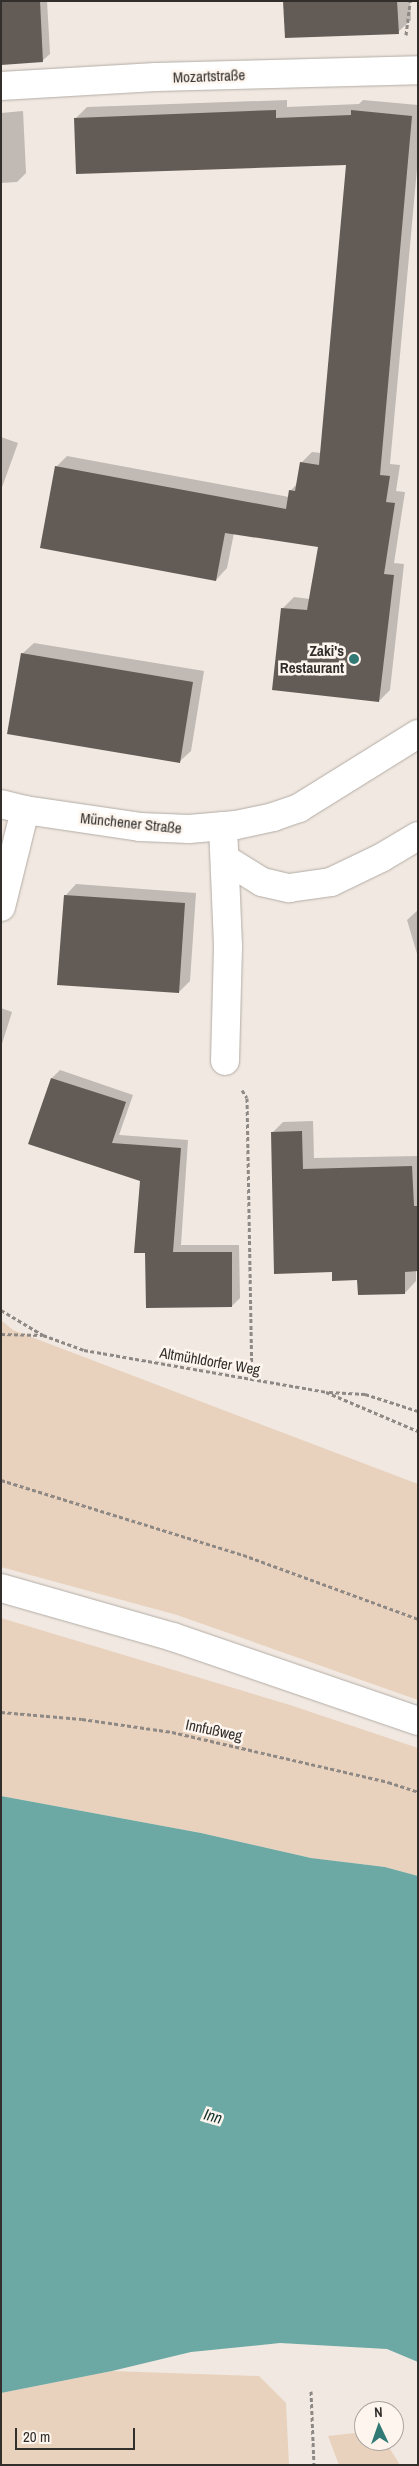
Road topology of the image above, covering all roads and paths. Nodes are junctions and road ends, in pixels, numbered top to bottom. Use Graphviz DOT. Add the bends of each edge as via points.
graph roads {
  1 [pos="418,70"];
  2 [pos="1,86"];
  3 [pos="418,734"];
  4 [pos="13,807"];
  5 [pos="223,826"];
  6 [pos="418,836"];
  7 [pos="224,859"];
  8 [pos="1,907"];
  9 [pos="225,1061"];
  10 [pos="1,1310"];
  11 [pos="1,1334"];
  12 [pos="43,1335"];
  13 [pos="252,1380"];
  14 [pos="326,1392"];
  15 [pos="418,1411"];
  16 [pos="418,1431"];
  17 [pos="1,1480"];
  18 [pos="1,1588"];
  19 [pos="418,1619"];
  20 [pos="1,1712"];
  21 [pos="418,1721"];
  22 [pos="418,1792"];
  23 [pos="311,2391"];
  24 [pos="314,2465"];
  1 -- 2 [label="street, Mozartstraße" via="156,77"];
  3 -- 5 [label="street, Münchener Straße" via="299,808 273,817"];
  4 -- 5 [label="street, Münchener Straße" via="140,827 188,829"];
  4 -- 8 [label="street"];
  5 -- 7 [label="street"];
  6 -- 7 [label="street" via="331,882 289,888 262,882"];
  7 -- 9 [label="street" via="228,947"];
  9 -- 13 [label="path" via="247,1098"];
  10 -- 12 [label="path, Altmühldorfer Weg"];
  11 -- 12 [label="path"];
  12 -- 13 [label="path, Altmühldorfer Weg" via="84,1350"];
  13 -- 14 [label="path, Altmühldorfer Weg"];
  14 -- 15 [label="path" via="365,1394"];
  14 -- 16 [label="path, Altmühldorfer Weg"];
  17 -- 19 [label="path" via="249,1557"];
  18 -- 21 [label="street" via="173,1637"];
  20 -- 22 [label="path, Innfußweg" via="172,1732"];
  23 -- 24 [label="path"];
}
